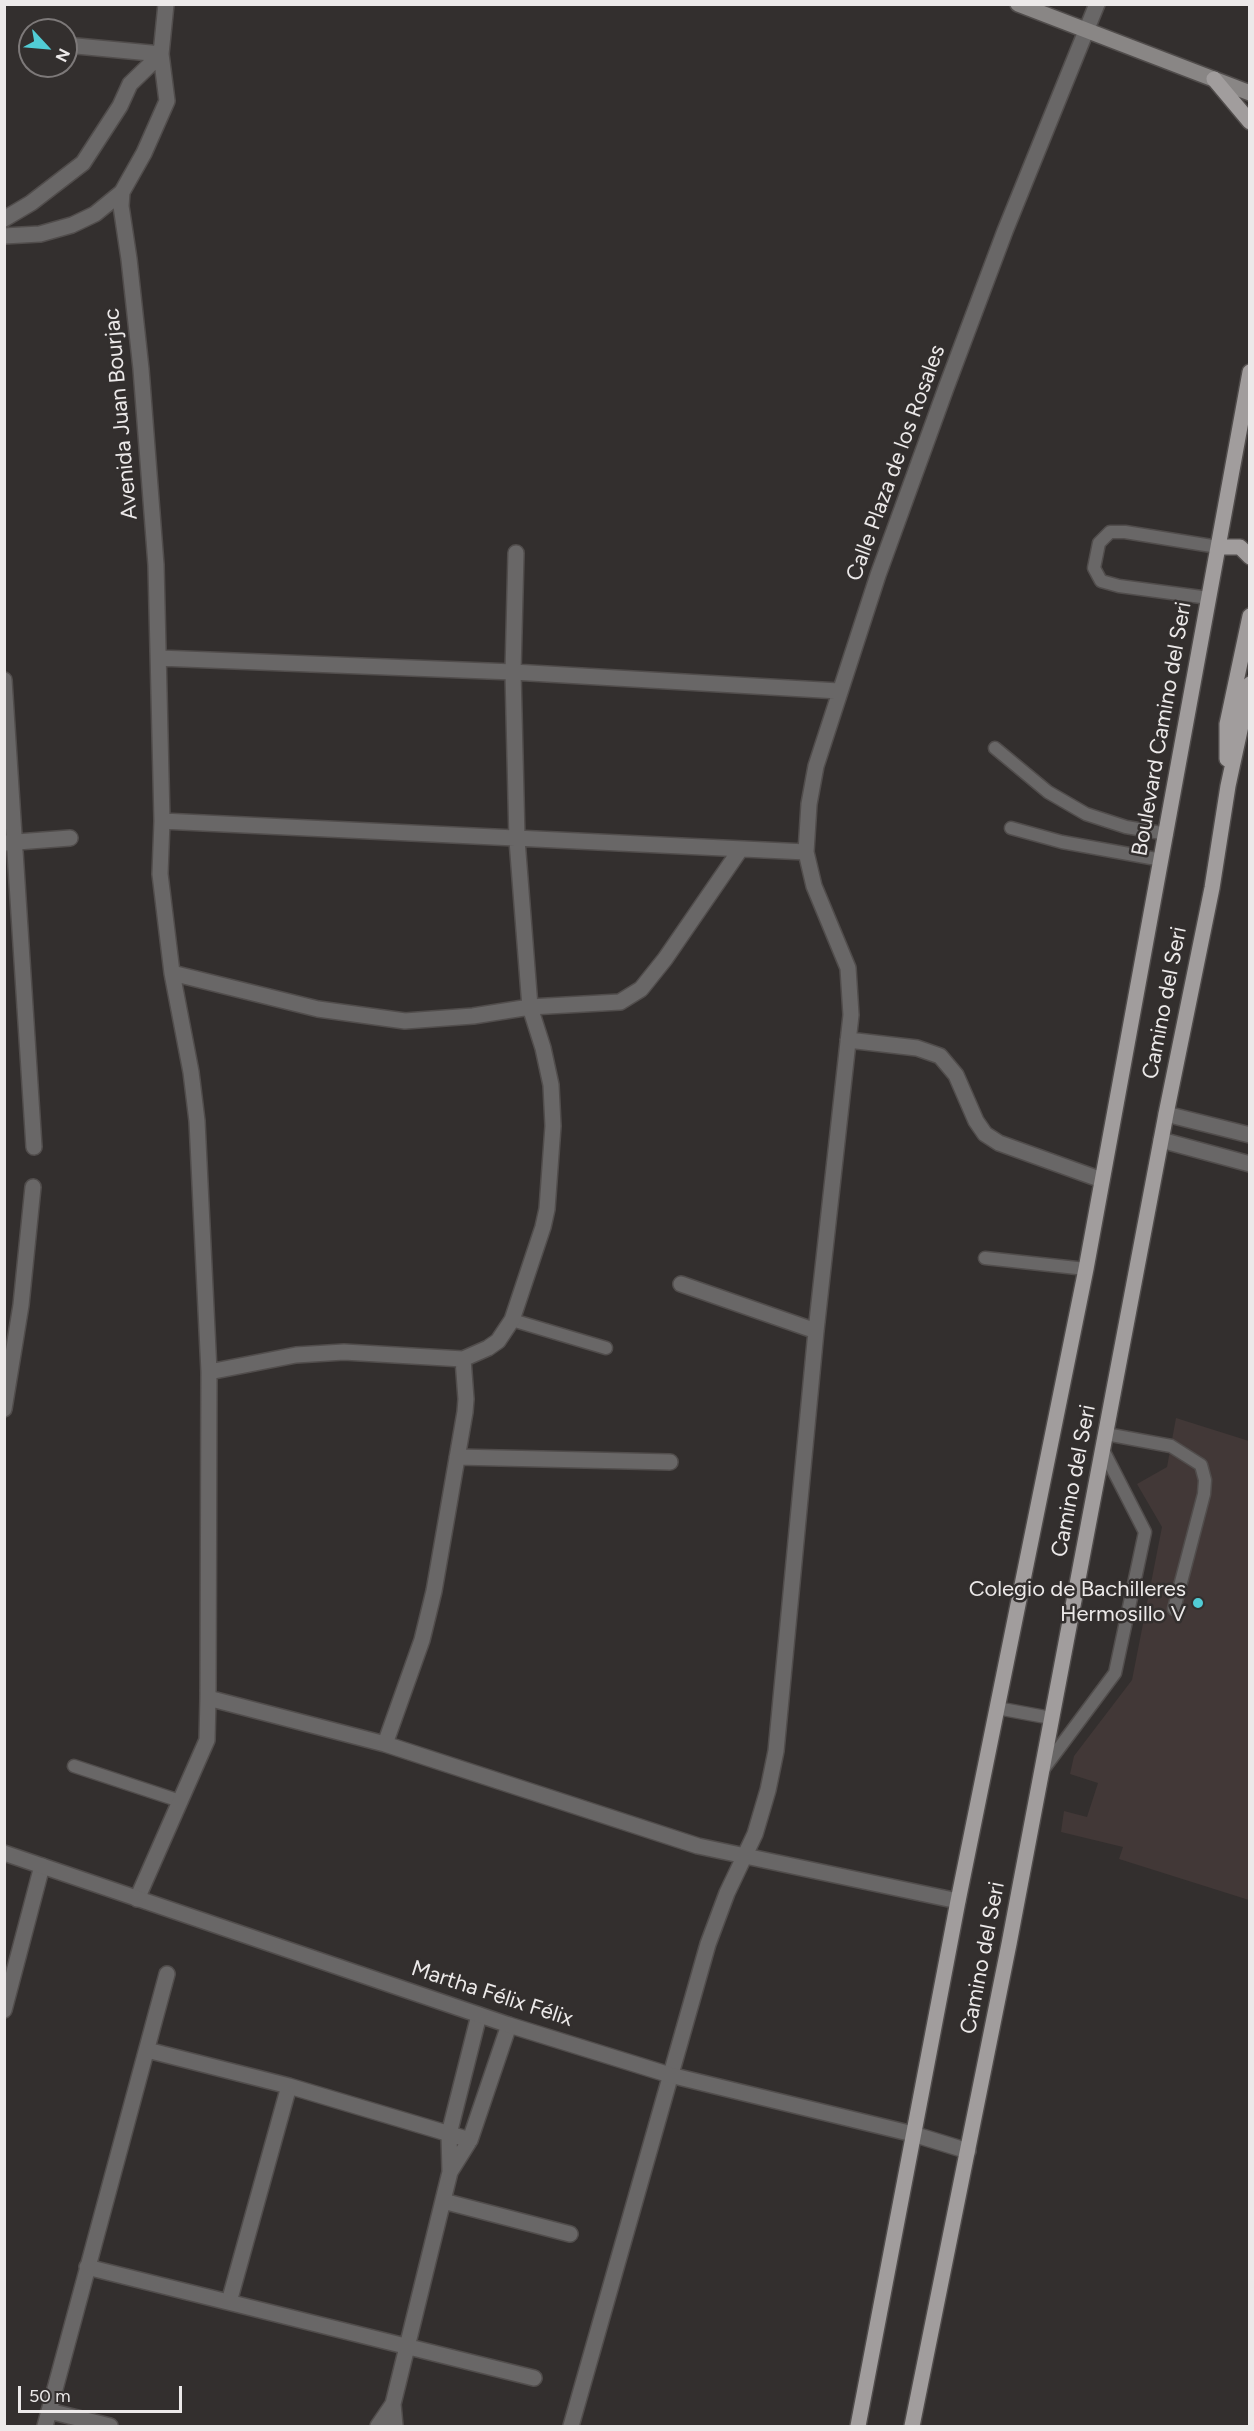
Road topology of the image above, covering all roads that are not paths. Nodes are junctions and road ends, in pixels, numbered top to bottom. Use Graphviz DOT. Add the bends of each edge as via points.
graph roads {
  1 [pos="166,4"];
  2 [pos="1018,4"];
  3 [pos="1097,4"];
  4 [pos="1087,30"];
  5 [pos="78,46"];
  6 [pos="161,54"];
  7 [pos="1214,79"];
  8 [pos="1250,93"];
  9 [pos="1250,122"];
  10 [pos="122,192"];
  11 [pos="4,219"];
  12 [pos="4,236"];
  13 [pos="1250,372"];
  14 [pos="1218,547"];
  15 [pos="516,553"];
  16 [pos="1250,557"];
  17 [pos="1209,598"];
  18 [pos="1250,616"];
  19 [pos="159,658"];
  20 [pos="513,672"];
  21 [pos="4,680"];
  22 [pos="1250,684"];
  23 [pos="839,690"];
  24 [pos="995,748"];
  25 [pos="1228,786"];
  26 [pos="162,821"];
  27 [pos="1011,828"];
  28 [pos="1167,834"];
  29 [pos="70,838"];
  30 [pos="517,840"];
  31 [pos="9,843"];
  32 [pos="740,850"];
  33 [pos="806,852"];
  34 [pos="1162,860"];
  35 [pos="172,973"];
  36 [pos="530,1007"];
  37 [pos="848,1040"];
  38 [pos="1119,1093"];
  39 [pos="1166,1114"];
  40 [pos="1250,1135"];
  41 [pos="1161,1140"];
  42 [pos="34,1147"];
  43 [pos="1250,1164"];
  44 [pos="1102,1180"];
  45 [pos="33,1187"];
  46 [pos="985,1258"];
  47 [pos="1086,1269"];
  48 [pos="681,1284"];
  49 [pos="512,1320"];
  50 [pos="816,1331"];
  51 [pos="606,1348"];
  52 [pos="463,1359"];
  53 [pos="209,1372"];
  54 [pos="4,1409"];
  55 [pos="1106,1434"];
  56 [pos="1103,1450"];
  57 [pos="458,1457"];
  58 [pos="670,1462"];
  59 [pos="1174,1609"];
  60 [pos="208,1698"];
  61 [pos="997,1708"];
  62 [pos="1051,1718"];
  63 [pos="385,1744"];
  64 [pos="74,1767"];
  65 [pos="1042,1772"];
  66 [pos="180,1801"];
  67 [pos="6,1854"];
  68 [pos="746,1854"];
  69 [pos="42,1866"];
  70 [pos="137,1899"];
  71 [pos="958,1901"];
  72 [pos="166,1974"];
  73 [pos="9,1977"];
  74 [pos="4,2010"];
  75 [pos="479,2015"];
  76 [pos="509,2025"];
  77 [pos="147,2050"];
  78 [pos="670,2075"];
  79 [pos="289,2086"];
  80 [pos="449,2134"];
  81 [pos="913,2134"];
  82 [pos="470,2140"];
  83 [pos="968,2151"];
  84 [pos="450,2172"];
  85 [pos="443,2201"];
  86 [pos="570,2234"];
  87 [pos="87,2266"];
  88 [pos="229,2302"];
  89 [pos="407,2347"];
  90 [pos="534,2378"];
  91 [pos="393,2404"];
  92 [pos="49,2411"];
  93 [pos="45,2427"];
  94 [pos="110,2427"];
  95 [pos="378,2427"];
  96 [pos="396,2427"];
  97 [pos="571,2427"];
  98 [pos="858,2427"];
  99 [pos="912,2427"];
  1 -- 6 [label="street"];
  2 -- 4 [label="main road"];
  3 -- 4 [label="street, Calle Plaza de los Rosales"];
  4 -- 7 [label="main road"];
  4 -- 23 [label="street, Calle Plaza de los Rosales" via="946,388"];
  5 -- 6 [label="street"];
  6 -- 10 [label="street" via="167,101"];
  6 -- 11 [label="street" via="130,84 84,163"];
  7 -- 8 [label="main road"];
  7 -- 9 [label="main road"];
  10 -- 12 [label="street" via="96,214 72,225 40,234"];
  10 -- 19 [label="street, Avenida Juan Bourjac" via="141,369"];
  13 -- 14 [label="main road, Boulevard Camino del Seri"];
  14 -- 16 [label="main road" via="1240,547"];
  14 -- 17 [label="main road, Boulevard Camino del Seri"];
  14 -- 17 [label="lane" via="1110,532 1099,543 1094,568 1101,580 1119,586"];
  15 -- 20 [label="street"];
  17 -- 28 [label="main road, Boulevard Camino del Seri"];
  18 -- 25 [label="main road" via="1227,724"];
  19 -- 20 [label="street"];
  19 -- 26 [label="street, Avenida Juan Bourjac"];
  20 -- 23 [label="street"];
  20 -- 30 [label="street"];
  21 -- 31 [label="street"];
  22 -- 25 [label="main road, Camino del Seri"];
  23 -- 33 [label="street, Calle Plaza de los Rosales" via="816,766"];
  24 -- 28 [label="lane" via="1048,792 1086,814 1126,827"];
  25 -- 39 [label="main road, Camino del Seri" via="1212,888"];
  26 -- 30 [label="street"];
  26 -- 35 [label="street, Avenida Juan Bourjac" via="160,874"];
  27 -- 34 [label="lane" via="1062,842"];
  28 -- 34 [label="main road, Boulevard Camino del Seri"];
  29 -- 31 [label="street"];
  30 -- 32 [label="street"];
  30 -- 36 [label="street"];
  31 -- 42 [label="street"];
  32 -- 33 [label="street"];
  32 -- 36 [label="street" via="641,989 620,1002"];
  33 -- 37 [label="street, Calle Plaza de los Rosales" via="814,885 848,968"];
  34 -- 38 [label="main road, Boulevard Camino del Seri"];
  35 -- 36 [label="street" via="318,1009 405,1021"];
  35 -- 53 [label="street, Avenida Juan Bourjac" via="197,1121"];
  36 -- 49 [label="street" via="551,1085 554,1126 543,1227"];
  37 -- 44 [label="street" via="917,1048 940,1056 957,1075 985,1134 999,1143"];
  37 -- 50 [label="street, Calle Plaza de los Rosales"];
  38 -- 44 [label="main road, Camino del Seri"];
  39 -- 40 [label="street"];
  39 -- 41 [label="main road, Camino del Seri"];
  41 -- 43 [label="street"];
  41 -- 55 [label="main road, Camino del Seri"];
  44 -- 47 [label="main road, Camino del Seri"];
  45 -- 54 [label="street" via="21,1305"];
  46 -- 47 [label="lane"];
  47 -- 61 [label="main road, Camino del Seri"];
  48 -- 50 [label="street"];
  49 -- 51 [label="lane"];
  49 -- 52 [label="street" via="498,1341"];
  50 -- 68 [label="street, Calle Plaza de los Rosales" via="776,1751 762,1814"];
  52 -- 53 [label="street" via="335,1353 296,1355"];
  52 -- 57 [label="street" via="466,1399"];
  53 -- 60 [label="street, Avenida Juan Bourjac"];
  55 -- 56 [label="main road, Camino del Seri"];
  55 -- 59 [label="lane" via="1171,1446 1201,1465 1204,1494"];
  56 -- 62 [label="main road, Camino del Seri"];
  56 -- 65 [label="lane" via="1145,1532 1115,1673"];
  57 -- 58 [label="street"];
  57 -- 63 [label="street" via="422,1640"];
  60 -- 63 [label="street"];
  60 -- 66 [label="street, Avenida Juan Bourjac" via="207,1740"];
  61 -- 62 [label="lane"];
  61 -- 71 [label="main road, Camino del Seri"];
  62 -- 65 [label="main road, Camino del Seri"];
  63 -- 68 [label="street" via="659,1835"];
  64 -- 66 [label="lane"];
  65 -- 83 [label="main road, Camino del Seri"];
  66 -- 70 [label="street, Avenida Juan Bourjac"];
  67 -- 69 [label="street, Martha Félix Félix"];
  68 -- 71 [label="street"];
  68 -- 78 [label="street, Calle Plaza de los Rosales" via="717,1919"];
  69 -- 70 [label="street, Martha Félix Félix"];
  69 -- 73 [label="street"];
  70 -- 75 [label="street, Martha Félix Félix"];
  71 -- 81 [label="main road, Camino del Seri"];
  72 -- 77 [label="street"];
  73 -- 74 [label="street"];
  75 -- 76 [label="street, Martha Félix Félix"];
  75 -- 80 [label="street"];
  76 -- 78 [label="street, Martha Félix Félix"];
  76 -- 82 [label="street"];
  77 -- 79 [label="street"];
  77 -- 87 [label="street"];
  78 -- 81 [label="street, Martha Félix Félix"];
  78 -- 97 [label="street, Calle Plaza de los Rosales"];
  79 -- 80 [label="street"];
  79 -- 88 [label="street"];
  80 -- 82 [label="street"];
  80 -- 84 [label="street"];
  81 -- 83 [label="street, Martha Félix Félix"];
  81 -- 98 [label="main road, Camino del Seri"];
  82 -- 84 [label="street"];
  83 -- 99 [label="main road, Camino del Seri"];
  84 -- 85 [label="street"];
  85 -- 86 [label="street"];
  85 -- 89 [label="street"];
  87 -- 88 [label="street"];
  87 -- 92 [label="street"];
  88 -- 89 [label="street"];
  89 -- 90 [label="street"];
  89 -- 91 [label="street"];
  91 -- 95 [label="street"];
  91 -- 96 [label="street"];
  92 -- 93 [label="street"];
  92 -- 94 [label="street"];
}
